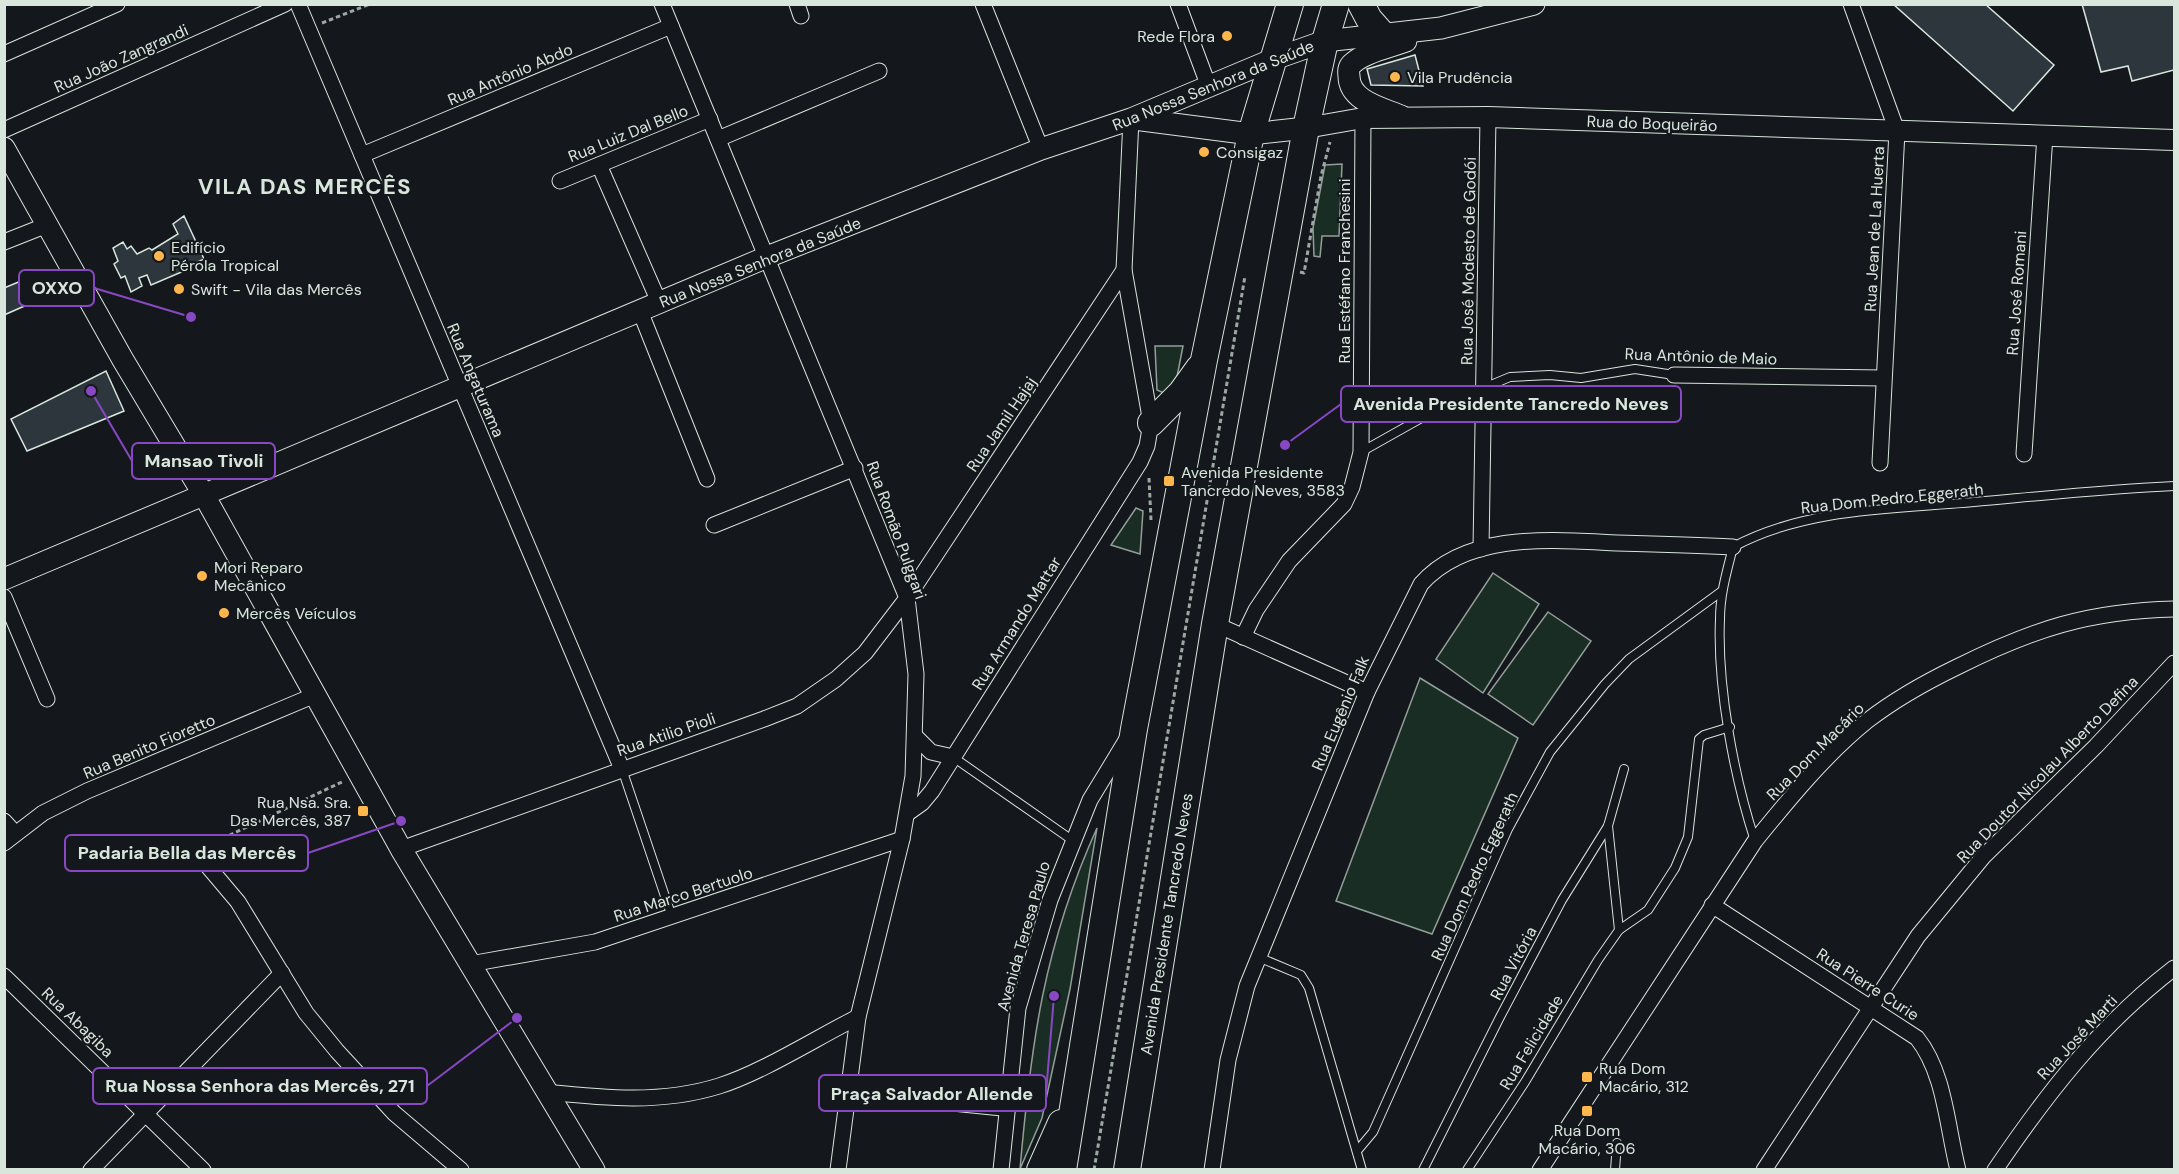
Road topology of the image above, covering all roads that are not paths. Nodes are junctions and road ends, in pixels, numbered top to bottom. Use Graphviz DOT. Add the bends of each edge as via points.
graph roads {
  1 [pos="117,4"];
  2 [pos="285,4"];
  3 [pos="298,4"];
  4 [pos="662,4"];
  5 [pos="983,4"];
  6 [pos="1178,4"];
  7 [pos="1290,4"];
  8 [pos="1336,4"];
  9 [pos="1361,4"];
  10 [pos="1534,4"];
  11 [pos="1851,4"];
  12 [pos="671,26"];
  13 [pos="1441,28"];
  14 [pos="1384,36"];
  15 [pos="1325,41"];
  16 [pos="4,54"];
  17 [pos="1274,59"];
  18 [pos="879,71"];
  19 [pos="1209,87"];
  20 [pos="1401,116"];
  21 [pos="1488,117"];
  22 [pos="1363,118"];
  23 [pos="710,119"];
  24 [pos="1131,119"];
  25 [pos="1306,128"];
  26 [pos="4,130"];
  27 [pos="1898,131"];
  28 [pos="1251,134"];
  29 [pos="2045,135"];
  30 [pos="718,139"];
  31 [pos="2175,140"];
  32 [pos="4,148"];
  33 [pos="1041,150"];
  34 [pos="362,155"];
  35 [pos="599,165"];
  36 [pos="560,181"];
  37 [pos="47,225"];
  38 [pos="4,242"];
  39 [pos="767,257"];
  40 [pos="1124,270"];
  41 [pos="659,302"];
  42 [pos="640,311"];
  43 [pos="1204,360"];
  44 [pos="1674,375"];
  45 [pos="1883,378"];
  46 [pos="459,386"];
  47 [pos="1484,387"];
  48 [pos="1149,435"];
  49 [pos="1361,452"];
  50 [pos="2024,454"];
  51 [pos="1880,463"];
  52 [pos="855,468"];
  53 [pos="707,478"];
  54 [pos="2175,486"];
  55 [pos="205,497"];
  56 [pos="714,525"];
  57 [pos="1733,547"];
  58 [pos="1481,549"];
  59 [pos="4,579"];
  60 [pos="1722,591"];
  61 [pos="4,597"];
  62 [pos="907,598"];
  63 [pos="2175,609"];
  64 [pos="1215,624"];
  65 [pos="1243,637"];
  66 [pos="2175,663"];
  67 [pos="1367,692"];
  68 [pos="315,695"];
  69 [pos="47,699"];
  70 [pos="1730,727"];
  71 [pos="1134,729"];
  72 [pos="916,736"];
  73 [pos="953,757"];
  74 [pos="622,769"];
  75 [pos="1624,770"];
  76 [pos="908,813"];
  77 [pos="4,820"];
  78 [pos="1608,826"];
  79 [pos="10,838"];
  80 [pos="902,839"];
  81 [pos="1072,840"];
  82 [pos="1755,841"];
  83 [pos="401,849"];
  84 [pos="195,851"];
  85 [pos="1712,905"];
  86 [pos="672,917"];
  87 [pos="1619,930"];
  88 [pos="1258,957"];
  89 [pos="470,964"];
  90 [pos="2175,968"];
  91 [pos="282,973"];
  92 [pos="4,976"];
  93 [pos="1870,1007"];
  94 [pos="858,1017"];
  95 [pos="545,1092"];
  96 [pos="1073,1095"];
  97 [pos="847,1096"];
  98 [pos="1007,1112"];
  99 [pos="146,1114"];
  100 [pos="1617,1143"];
  101 [pos="1357,1151"];
  102 [pos="91,1170"];
  103 [pos="203,1170"];
  104 [pos="461,1170"];
  105 [pos="594,1170"];
  106 [pos="838,1170"];
  107 [pos="1001,1170"];
  108 [pos="1040,1170"];
  109 [pos="1063,1170"];
  110 [pos="1127,1170"];
  111 [pos="1212,1170"];
  112 [pos="1362,1170"];
  113 [pos="1423,1170"];
  114 [pos="1467,1170"];
  115 [pos="1540,1170"];
  116 [pos="1615,1170"];
  117 [pos="1764,1170"];
  118 [pos="1958,1170"];
  119 [pos="1995,1170"];
  1 -- 16 [label="street"];
  2 -- 26 [label="street, Rua João Zangrandi"];
  3 -- 34 [label="street, Rua Angaturama"];
  4 -- 12 [label="street, Rua Romão Pulggari"];
  5 -- 33 [label="street"];
  6 -- 19 [label="street"];
  7 -- 17 [label="highway"];
  8 -- 15 [label="highway, Avenida Presidente Tancredo Neves"];
  9 -- 14 [label="highway"];
  10 -- 13 [label="main road, Rua Nossa Senhora da Saúde"];
  11 -- 27 [label="street, Rua Jean de La Huerta"];
  12 -- 23 [label="street, Rua Romão Pulggari"];
  12 -- 34 [label="street, Rua Antônio Abdo"];
  13 -- 14 [label="main road, Rua Nossa Senhora da Saúde"];
  13 -- 20 [label="main road" via="1363,57 1348,71 1355,94"];
  14 -- 15 [label="main road, Rua Nossa Senhora da Saúde"];
  15 -- 17 [label="main road, Rua Nossa Senhora da Saúde"];
  15 -- 25 [label="highway, Avenida Presidente Tancredo Neves"];
  17 -- 19 [label="main road, Rua Nossa Senhora da Saúde"];
  17 -- 28 [label="highway"];
  18 -- 30 [label="street"];
  19 -- 24 [label="main road, Rua Nossa Senhora da Saúde"];
  20 -- 21 [label="street, Rua do Boqueirão"];
  20 -- 22 [label="street, Rua do Boqueirão"];
  21 -- 27 [label="street, Rua do Boqueirão"];
  21 -- 47 [label="street, Rua José Modesto de Godói"];
  22 -- 25 [label="street, Rua do Boqueirão"];
  22 -- 49 [label="street, Rua Estéfano Franchesini"];
  23 -- 30 [label="street, Rua Romão Pulggari"];
  23 -- 35 [label="street, Rua Luiz Dal Bello"];
  24 -- 28 [label="main road, Rua do Boqueirão"];
  24 -- 33 [label="main road, Rua Nossa Senhora da Saúde"];
  24 -- 40 [label="street"];
  25 -- 28 [label="main road, Rua do Boqueirão"];
  25 -- 64 [label="highway, Avenida Presidente Tancredo Neves"];
  27 -- 29 [label="street, Rua do Boqueirão"];
  27 -- 45 [label="street, Rua Jean de La Huerta"];
  28 -- 43 [label="highway"];
  29 -- 31 [label="street, Rua do Boqueirão"];
  29 -- 50 [label="street, Rua José Romani"];
  30 -- 39 [label="street, Rua Romão Pulggari"];
  32 -- 37 [label="main road"];
  33 -- 39 [label="main road, Rua Nossa Senhora da Saúde"];
  34 -- 46 [label="street, Rua Angaturama"];
  35 -- 36 [label="street, Rua Luiz Dal Bello"];
  35 -- 41 [label="street"];
  37 -- 38 [label="street"];
  37 -- 55 [label="main road"];
  39 -- 41 [label="main road, Rua Nossa Senhora da Saúde"];
  39 -- 52 [label="street, Rua Romão Pulggari"];
  40 -- 48 [label="street"];
  40 -- 62 [label="street, Rua Jamil Hajaj"];
  41 -- 42 [label="main road, Rua Nossa Senhora da Saúde"];
  42 -- 46 [label="main road, Rua Nossa Senhora da Saúde"];
  42 -- 53 [label="street"];
  43 -- 48 [label="highway"];
  43 -- 71 [label="highway"];
  44 -- 45 [label="street, Rua Antônio de Maio"];
  44 -- 47 [label="lane, Rua Antônio de Maio" via="1635,369 1581,378 1510,377"];
  45 -- 51 [label="street, Rua Jean de La Huerta"];
  46 -- 55 [label="main road, Rua Nossa Senhora da Saúde"];
  46 -- 74 [label="street, Rua Angaturama"];
  47 -- 49 [label="lane, Rua Antônio de Maio"];
  47 -- 58 [label="street, Rua José Modesto de Godói"];
  48 -- 73 [label="street, Rua Armando Mattar" via="1134,472"];
  49 -- 65 [label="street, Rua Estéfano Franchesini" via="1344,504 1289,561"];
  52 -- 56 [label="street"];
  52 -- 62 [label="street, Rua Romão Pulggari"];
  54 -- 57 [label="lane, Rua Dom Pedro Eggerath" via="1812,519 1779,526"];
  55 -- 59 [label="main road, Rua Nossa Senhora da Saúde"];
  55 -- 68 [label="main road"];
  57 -- 58 [label="street, Rua Eugênio Falk" via="1542,540"];
  57 -- 60 [label="lane"];
  58 -- 67 [label="street, Rua Eugênio Falk" via="1443,564 1421,584"];
  60 -- 70 [label="lane" via="1720,656"];
  60 -- 101 [label="lane, Rua Dom Pedro Eggerath" via="1629,659 1550,752 1508,829 1373,1132"];
  61 -- 69 [label="street"];
  62 -- 72 [label="street, Rua Romão Pulggari" via="916,675"];
  62 -- 74 [label="street, Rua Atilio Pioli" via="865,653 797,706"];
  63 -- 82 [label="street, Rua Dom Macário" via="2095,615 2057,624 2009,641 1938,676 1867,722 1794,792"];
  64 -- 65 [label="street"];
  64 -- 110 [label="highway, Avenida Presidente Tancredo Neves"];
  65 -- 67 [label="street"];
  66 -- 93 [label="street, Rua Doutor Nicolau Alberto Defina" via="1983,857 1918,936"];
  67 -- 88 [label="street, Rua Eugênio Falk"];
  68 -- 79 [label="street, Rua Benito Fioretto" via="87,791 43,813"];
  68 -- 83 [label="main road"];
  70 -- 82 [label="lane"];
  70 -- 87 [label="lane, Rua Felicidade" via="1699,740 1688,837 1676,868 1648,910"];
  71 -- 81 [label="street, Avenida Teresa Paulo" via="1090,800"];
  71 -- 96 [label="highway"];
  72 -- 73 [label="street" via="932,752"];
  72 -- 76 [label="street, Rua Romão Pulggari"];
  73 -- 76 [label="street, Rua Armando Mattar" via="932,791"];
  73 -- 81 [label="lane"];
  74 -- 83 [label="street, Rua Atilio Pioli"];
  74 -- 86 [label="lane"];
  75 -- 78 [label="lane, Rua Vitória"];
  76 -- 80 [label="street, Rua Romão Pulggari"];
  77 -- 79 [label="street"];
  78 -- 87 [label="lane"];
  78 -- 113 [label="lane, Rua Vitória" via="1562,900"];
  80 -- 86 [label="street, Rua Marco Bertuolo"];
  80 -- 94 [label="street, Rua Romão Pulggari"];
  81 -- 98 [label="street, Avenida Teresa Paulo" via="1018,1008"];
  82 -- 85 [label="street, Rua Dom Macário"];
  83 -- 89 [label="main road"];
  84 -- 91 [label="street" via="238,902"];
  85 -- 93 [label="street, Rua Pierre Curie"];
  85 -- 115 [label="street, Rua Dom Macário"];
  86 -- 89 [label="street, Rua Marco Bertuolo" via="595,942"];
  87 -- 114 [label="lane, Rua Felicidade"];
  88 -- 101 [label="lane" via="1301,975 1309,988"];
  88 -- 111 [label="street, Rua Eugênio Falk" via="1228,1060"];
  89 -- 95 [label="main road"];
  90 -- 119 [label="street, Rua José Marti" via="2067,1070"];
  91 -- 99 [label="street"];
  91 -- 104 [label="street" via="306,1013 337,1051 394,1113"];
  92 -- 99 [label="street, Rua Abagiba"];
  93 -- 117 [label="street, Rua Doutor Nicolau Alberto Defina"];
  93 -- 118 [label="street, Rua Pierre Curie" via="1917,1038 1929,1055"];
  94 -- 95 [label="street" via="752,1073 694,1093 646,1099"];
  94 -- 97 [label="street, Rua Romão Pulggari"];
  95 -- 105 [label="main road"];
  96 -- 108 [label="highway"];
  96 -- 109 [label="highway"];
  97 -- 98 [label="lane"];
  97 -- 106 [label="street, Rua Romão Pulggari"];
  98 -- 107 [label="street, Avenida Teresa Paulo"];
  99 -- 102 [label="street"];
  99 -- 103 [label="street, Rua Abagiba"];
  100 -- 116 [label="lane"];
  101 -- 112 [label="lane"];
}
